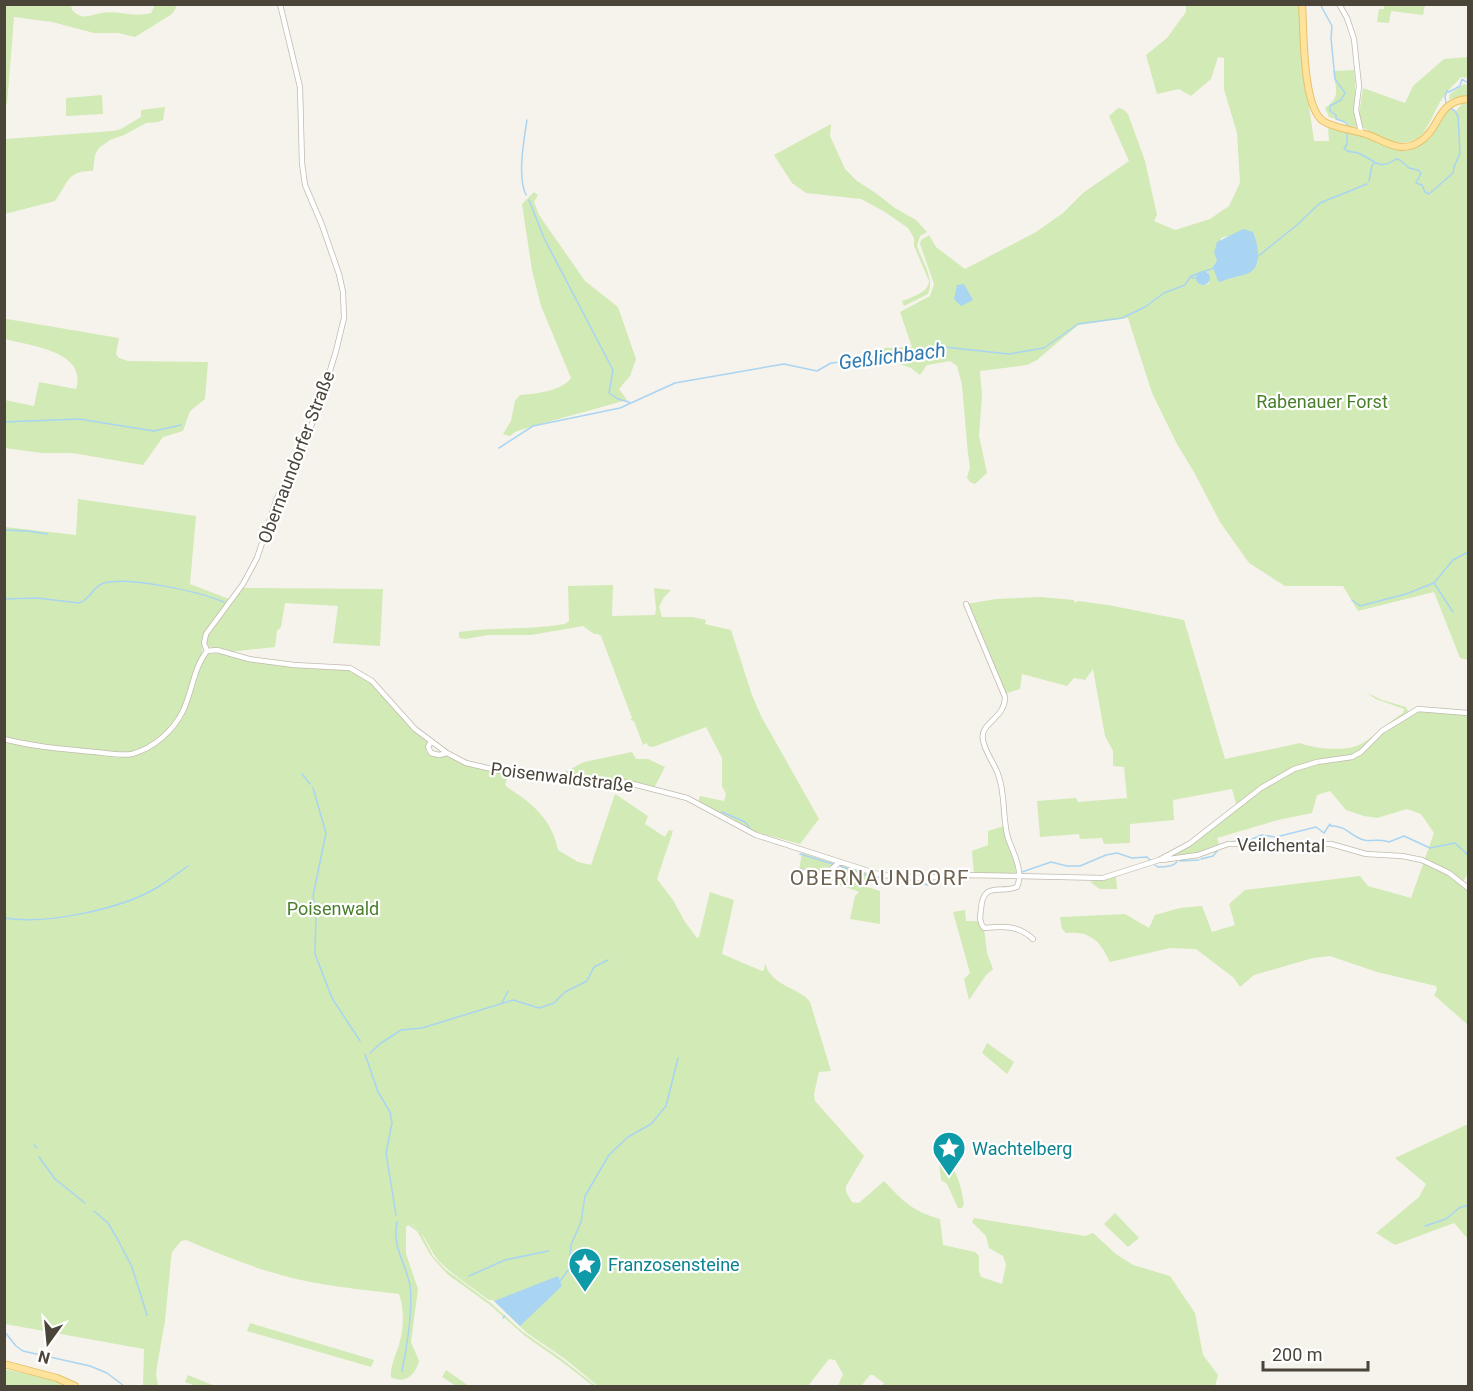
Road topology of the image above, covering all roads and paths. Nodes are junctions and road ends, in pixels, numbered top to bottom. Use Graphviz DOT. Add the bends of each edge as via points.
graph roads {
  1 [pos="280,4"];
  2 [pos="1302,4"];
  3 [pos="1339,4"];
  4 [pos="1468,99"];
  5 [pos="1361,132"];
  6 [pos="966,604"];
  7 [pos="207,651"];
  8 [pos="1468,713"];
  9 [pos="4,739"];
  10 [pos="430,741"];
  11 [pos="447,753"];
  12 [pos="1159,860"];
  13 [pos="840,861"];
  14 [pos="799,871"];
  15 [pos="1018,874"];
  16 [pos="1468,888"];
  17 [pos="1033,939"];
  18 [pos="4,1364"];
  19 [pos="75,1386"];
  1 -- 7 [label="street, Obernaundorfer Straße" via="300,87 305,185 339,274 344,318 328,381 308,435 277,498 251,572 206,634"];
  2 -- 5 [label="main road" via="1302,40 1317,114 1326,122"];
  3 -- 5 [label="street" via="1353,39 1359,86 1356,110"];
  4 -- 5 [label="main road" via="1448,105 1430,131 1414,145 1394,146"];
  6 -- 15 [label="street" via="1005,697 1003,710 985,728 982,739 1000,779 1008,839"];
  7 -- 9 [label="street, Obernaundorfer Straße" via="183,711 171,730 136,752 48,748"];
  7 -- 10 [label="street, Poisenwaldstraße" via="294,665 353,669 372,681"];
  8 -- 12 [label="street, Poisenwaldstraße" via="1418,709 1382,731 1352,757 1294,769 1261,788 1195,840"];
  10 -- 11 [label="street, Poisenwaldstraße"];
  10 -- 11 [label="street" via="430,753"];
  11 -- 13 [label="street, Poisenwaldstraße" via="466,763 514,774 629,783 687,798 756,835"];
  12 -- 15 [label="street, Poisenwaldstraße" via="1103,878"];
  12 -- 16 [label="street, Veilchental" via="1198,855 1228,844 1331,844 1366,854 1422,861 1449,873"];
  13 -- 14 [label="street" via="823,876"];
  13 -- 15 [label="street, Poisenwaldstraße" via="899,877"];
  15 -- 17 [label="street" via="1017,887 984,895 980,921 984,928 1010,927"];
  18 -- 19 [label="main road"];
}
